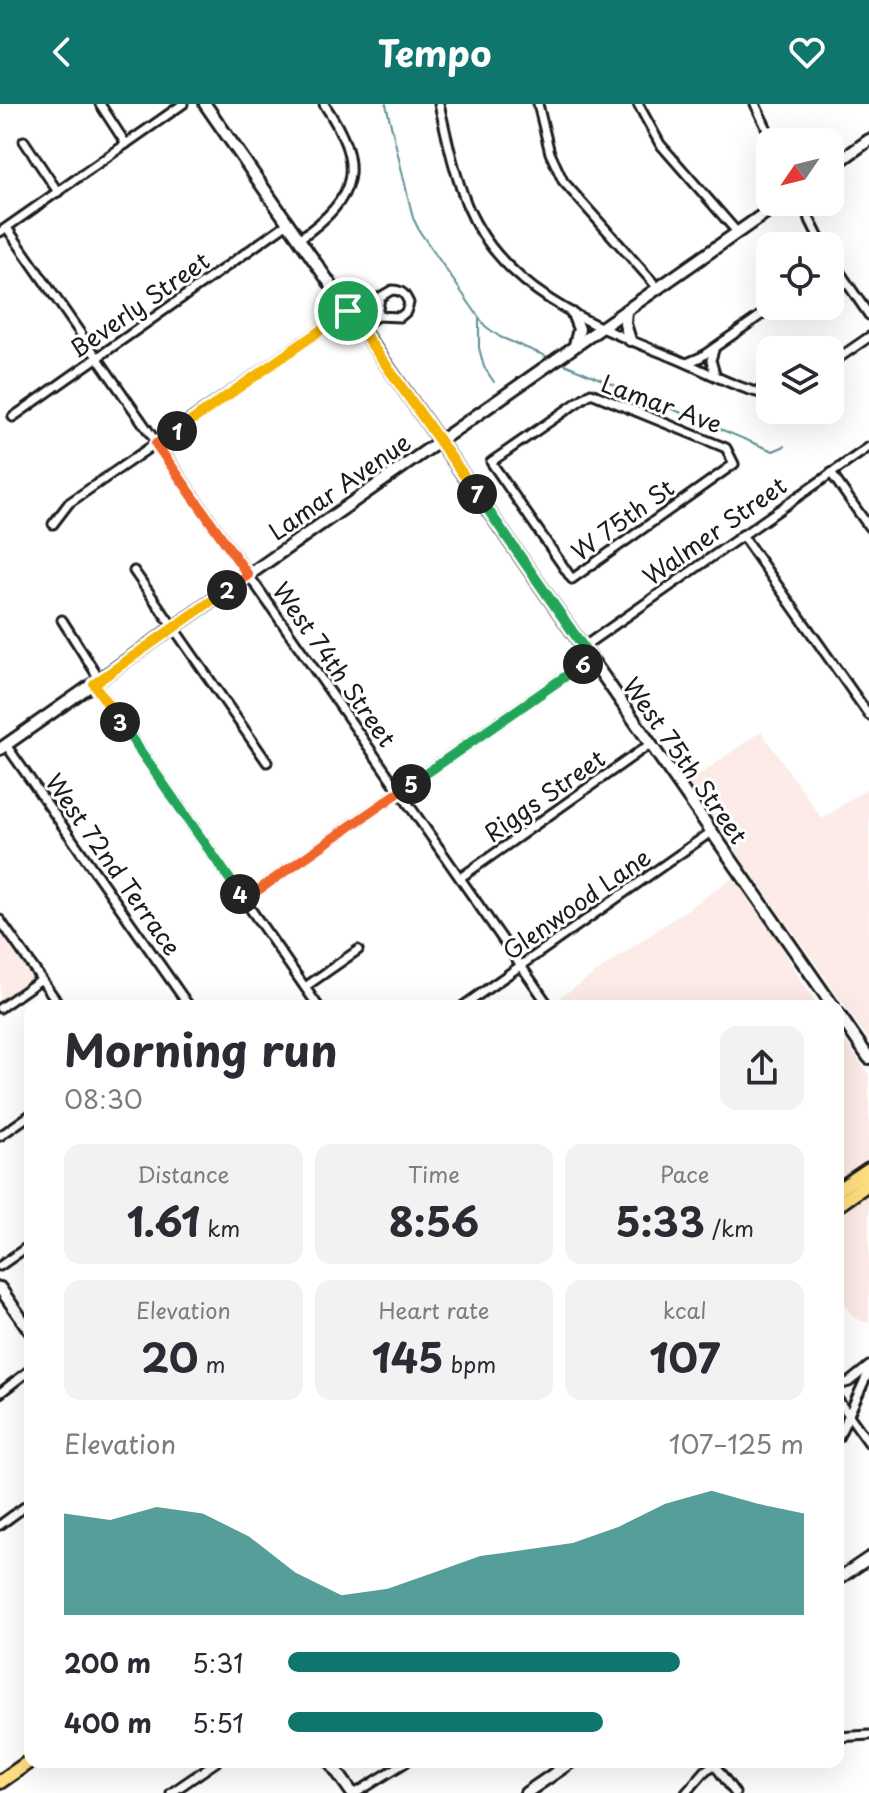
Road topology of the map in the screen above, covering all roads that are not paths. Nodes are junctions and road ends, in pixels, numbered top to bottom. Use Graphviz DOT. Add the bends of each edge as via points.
graph roads {
  1 [pos="100,104"];
  2 [pos="183,104"];
  3 [pos="205,104"];
  4 [pos="324,104"];
  5 [pos="439,104"];
  6 [pos="538,104"];
  7 [pos="638,104"];
  8 [pos="755,104"];
  9 [pos="766,128"];
  10 [pos="869,140"];
  11 [pos="24,141"];
  12 [pos="126,144"];
  13 [pos="844,158"];
  14 [pos="58,192"];
  15 [pos="760,216"];
  16 [pos="288,223"];
  17 [pos="3,230"];
  18 [pos="737,232"];
  19 [pos="299,239"];
  20 [pos="844,281"];
  21 [pos="658,288"];
  22 [pos="626,310"];
  23 [pos="348,311"];
  24 [pos="573,314"];
  25 [pos="869,315"];
  26 [pos="377,316"];
  27 [pos="756,319"];
  28 [pos="601,327"];
  29 [pos="360,328"];
  30 [pos="869,337"];
  31 [pos="630,340"];
  32 [pos="574,346"];
  33 [pos="715,348"];
  34 [pos="844,354"];
  35 [pos="96,359"];
  36 [pos="687,363"];
  37 [pos="715,374"];
  38 [pos="756,390"];
  39 [pos="13,417"];
  40 [pos="440,440"];
  41 [pos="156,444"];
  42 [pos="869,447"];
  43 [pos="491,462"];
  44 [pos="734,464"];
  45 [pos="831,473"];
  46 [pos="53,524"];
  47 [pos="869,527"];
  48 [pos="742,535"];
  49 [pos="134,571"];
  50 [pos="248,575"];
  51 [pos="62,620"];
  52 [pos="173,628"];
  53 [pos="583,647"];
  54 [pos="591,658"];
  55 [pos="97,682"];
  56 [pos="869,715"];
  57 [pos="650,744"];
  58 [pos="3,747"];
  59 [pos="267,762"];
  60 [pos="401,792"];
  61 [pos="711,832"];
  62 [pos="460,878"];
  63 [pos="244,900"];
  64 [pos="0,920"];
  65 [pos="358,950"];
  66 [pos="521,966"];
  67 [pos="40,980"];
  68 [pos="305,987"];
  69 [pos="55,1000"];
  70 [pos="185,1000"];
  71 [pos="314,1000"];
  72 [pos="472,1000"];
  73 [pos="545,1000"];
  74 [pos="829,1000"];
  75 [pos="0,1008"];
  76 [pos="844,1022"];
  77 [pos="869,1058"];
  78 [pos="24,1119"];
  79 [pos="0,1136"];
  80 [pos="869,1169"];
  81 [pos="869,1183"];
  82 [pos="844,1186"];
  83 [pos="844,1201"];
  84 [pos="24,1249"];
  85 [pos="0,1266"];
  86 [pos="0,1288"];
  87 [pos="24,1322"];
  88 [pos="869,1368"];
  89 [pos="24,1375"];
  90 [pos="844,1383"];
  91 [pos="0,1393"];
  92 [pos="844,1408"];
  93 [pos="850,1416"];
  94 [pos="844,1427"];
  95 [pos="869,1443"];
  96 [pos="24,1507"];
  97 [pos="0,1525"];
  98 [pos="869,1558"];
  99 [pos="844,1575"];
  100 [pos="869,1735"];
  101 [pos="844,1737"];
  102 [pos="24,1765"];
  103 [pos="207,1768"];
  104 [pos="335,1768"];
  105 [pos="396,1768"];
  106 [pos="562,1768"];
  107 [pos="709,1768"];
  108 [pos="719,1768"];
  109 [pos="0,1782"];
  110 [pos="171,1793"];
  111 [pos="354,1793"];
  112 [pos="526,1793"];
  113 [pos="686,1793"];
  114 [pos="735,1793"];
  1 -- 12 [label="street"];
  2 -- 12 [label="street"];
  3 -- 16 [label="street, West 75th Street"];
  4 -- 19 [label="street" via="346,141 349,181 335,209"];
  5 -- 24 [label="street" via="474,221 513,272"];
  6 -- 21 [label="street" via="563,181"];
  7 -- 18 [label="street" via="672,160"];
  8 -- 9 [label="street"];
  10 -- 13 [label="street"];
  11 -- 14 [label="street"];
  12 -- 14 [label="street"];
  14 -- 17 [label="street"];
  15 -- 18 [label="street, Lamar Avenue"];
  16 -- 19 [label="street, West 75th Street"];
  16 -- 35 [label="street, Beverly Street"];
  17 -- 35 [label="street, West 74th Street"];
  18 -- 21 [label="street, Lamar Avenue"];
  19 -- 23 [label="street, West 75th Street"];
  20 -- 25 [label="street"];
  21 -- 22 [label="street, Lamar Avenue"];
  22 -- 28 [label="street, Lamar Avenue"];
  22 -- 31 [label="street"];
  23 -- 29 [label="street, West 75th Street"];
  23 -- 41 [label="street"];
  24 -- 28 [label="street"];
  24 -- 32 [label="street" via="579,329"];
  26 -- 26 [label="street" via="400,317 409,303 406,296 400,290 385,293"];
  26 -- 29 [label="street"];
  27 -- 33 [label="street"];
  28 -- 31 [label="street"];
  28 -- 32 [label="street, Lamar Avenue"];
  29 -- 40 [label="street, West 75th Street"];
  30 -- 34 [label="street"];
  31 -- 36 [label="street"];
  32 -- 40 [label="street, Lamar Avenue"];
  33 -- 36 [label="street"];
  33 -- 37 [label="street"];
  35 -- 39 [label="street, Beverly Street"];
  35 -- 41 [label="street, West 74th Street"];
  36 -- 37 [label="street"];
  37 -- 38 [label="street"];
  40 -- 50 [label="street, Lamar Avenue"];
  40 -- 53 [label="street, West 75th Street"];
  41 -- 46 [label="street" via="69,503"];
  41 -- 50 [label="street, West 74th Street"];
  42 -- 45 [label="street, Walmer Street"];
  43 -- 44 [label="street, Lamar Ave" via="591,393 726,448"];
  43 -- 44 [label="street, W 75th St" via="572,579"];
  45 -- 47 [label="street"];
  45 -- 48 [label="street, Walmer Street"];
  48 -- 53 [label="street, Walmer Street"];
  48 -- 56 [label="street"];
  49 -- 52 [label="street"];
  50 -- 52 [label="street, Lamar Avenue"];
  50 -- 60 [label="street, West 74th Street"];
  51 -- 55 [label="street"];
  52 -- 55 [label="street, Lamar Avenue"];
  52 -- 59 [label="street"];
  53 -- 54 [label="street, West 75th Street"];
  54 -- 57 [label="street, West 75th Street"];
  54 -- 60 [label="street"];
  55 -- 58 [label="street, Lamar Avenue"];
  55 -- 63 [label="street"];
  57 -- 61 [label="street, West 75th Street"];
  57 -- 62 [label="street, Riggs Street"];
  58 -- 70 [label="street, West 72nd Terrace"];
  60 -- 62 [label="street, West 74th Street"];
  60 -- 63 [label="street"];
  61 -- 66 [label="street, Glenwood Lane"];
  61 -- 74 [label="street, West 75th Street"];
  62 -- 66 [label="street, West 74th Street"];
  63 -- 68 [label="street"];
  64 -- 67 [label="street"];
  65 -- 68 [label="street"];
  66 -- 72 [label="street, Glenwood Lane"];
  66 -- 73 [label="street, West 74th Street"];
  67 -- 69 [label="street"];
  67 -- 75 [label="street"];
  68 -- 71 [label="street"];
  76 -- 77 [label="street"];
  78 -- 79 [label="street"];
  80 -- 82 [label="main road"];
  81 -- 83 [label="main road"];
  84 -- 85 [label="street"];
  86 -- 87 [label="street"];
  88 -- 90 [label="street"];
  88 -- 93 [label="street"];
  89 -- 91 [label="street"];
  92 -- 93 [label="street"];
  93 -- 94 [label="street"];
  93 -- 95 [label="street"];
  96 -- 97 [label="street"];
  98 -- 99 [label="street"];
  100 -- 101 [label="street"];
  102 -- 109 [label="main road"];
  103 -- 110 [label="street"];
  104 -- 111 [label="street"];
  105 -- 111 [label="street"];
  106 -- 112 [label="street"];
  107 -- 113 [label="street"];
  108 -- 114 [label="street"];
}
